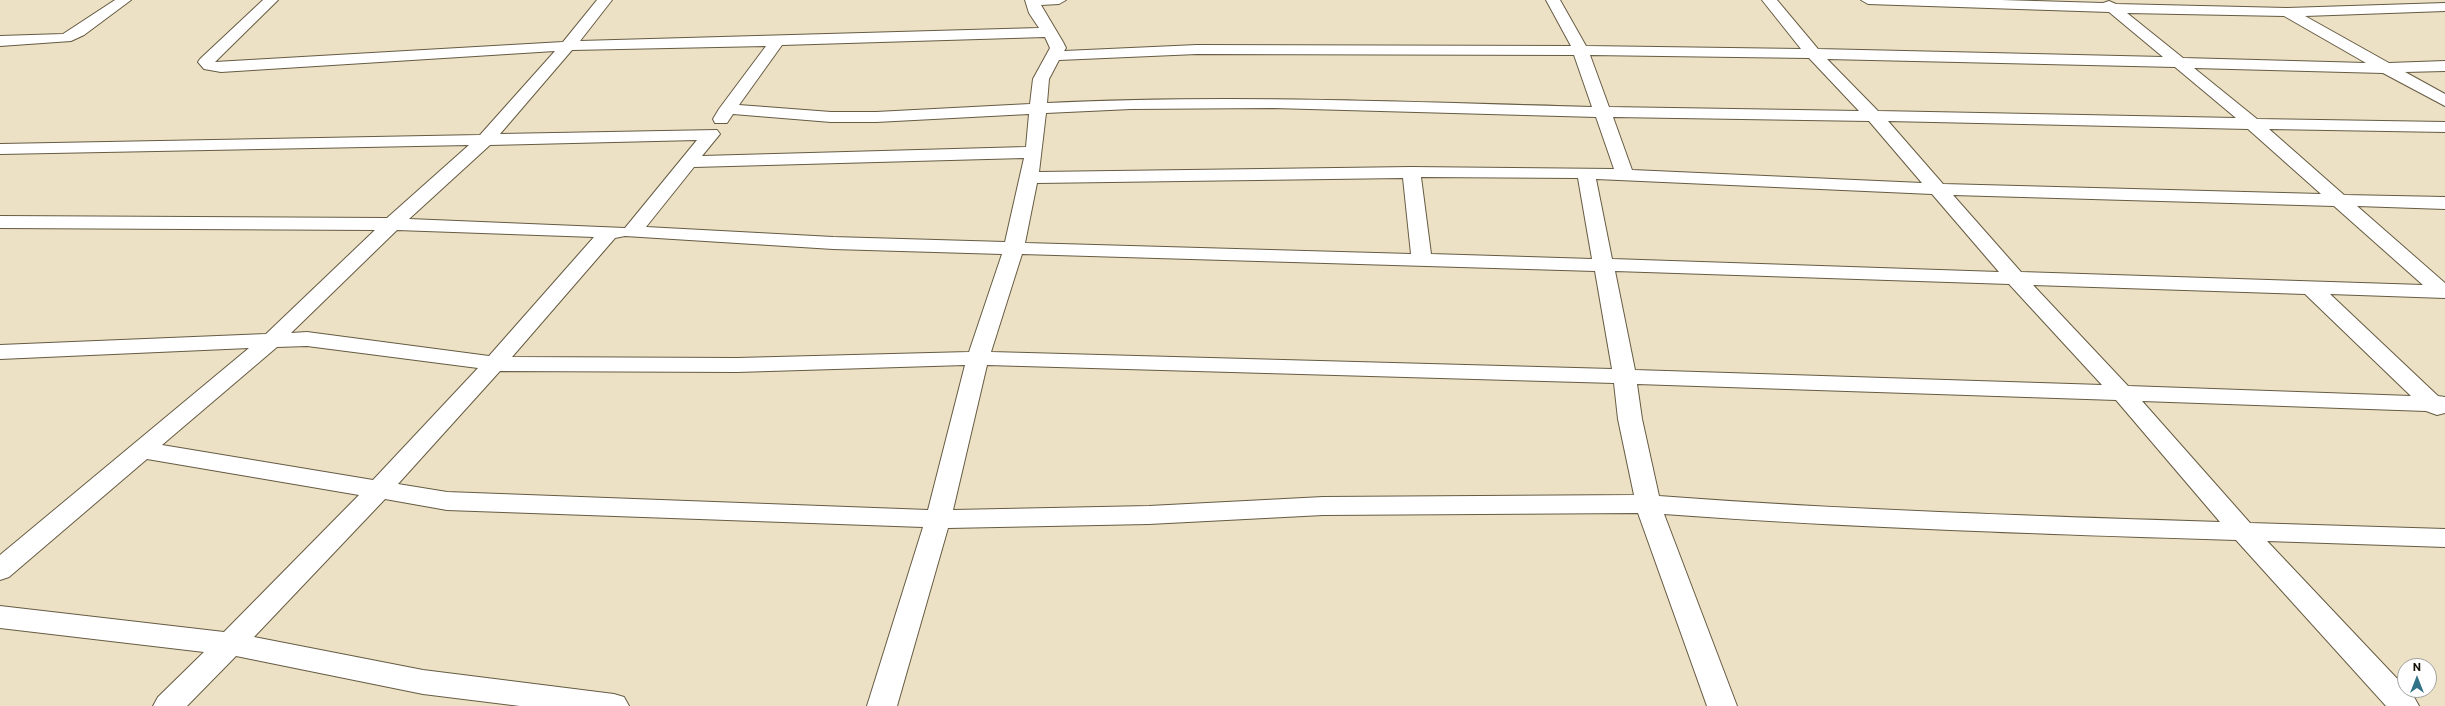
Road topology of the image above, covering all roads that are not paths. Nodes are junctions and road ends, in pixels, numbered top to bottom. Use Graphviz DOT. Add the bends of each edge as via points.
graph roads {
  1 [pos="124,0"];
  2 [pos="271,0"];
  3 [pos="605,0"];
  4 [pos="1032,0"];
  5 [pos="1059,0"];
  6 [pos="1552,0"];
  7 [pos="1769,0"];
  8 [pos="1868,0"];
  9 [pos="1881,0"];
  10 [pos="2266,0"];
  11 [pos="2107,4"];
  12 [pos="2445,7"];
  13 [pos="2288,12"];
  14 [pos="1050,32"];
  15 [pos="0,41"];
  16 [pos="777,41"];
  17 [pos="568,46"];
  18 [pos="1580,49"];
  19 [pos="1814,54"];
  20 [pos="1054,56"];
  21 [pos="2181,63"];
  22 [pos="2445,66"];
  23 [pos="2387,68"];
  24 [pos="2445,101"];
  25 [pos="1039,108"];
  26 [pos="727,109"];
  27 [pos="1601,112"];
  28 [pos="1874,116"];
  29 [pos="2252,124"];
  30 [pos="2445,127"];
  31 [pos="711,134"];
  32 [pos="486,139"];
  33 [pos="2,150"];
  34 [pos="1034,152"];
  35 [pos="690,162"];
  36 [pos="1411,172"];
  37 [pos="1586,173"];
  38 [pos="1625,174"];
  39 [pos="1029,178"];
  40 [pos="1937,189"];
  41 [pos="2337,199"];
  42 [pos="2445,203"];
  43 [pos="0,222"];
  44 [pos="392,224"];
  45 [pos="620,232"];
  46 [pos="1014,247"];
  47 [pos="1422,259"];
  48 [pos="1604,265"];
  49 [pos="2015,278"];
  50 [pos="2310,287"];
  51 [pos="2444,292"];
  52 [pos="272,340"];
  53 [pos="0,352"];
  54 [pos="978,358"];
  55 [pos="496,364"];
  56 [pos="1625,377"];
  57 [pos="2122,393"];
  58 [pos="2441,408"];
  59 [pos="142,450"];
  60 [pos="379,490"];
  61 [pos="1648,504"];
  62 [pos="938,519"];
  63 [pos="2244,533"];
  64 [pos="2445,538"];
  65 [pos="0,570"];
  66 [pos="0,617"];
  67 [pos="231,644"];
  68 [pos="168,706"];
  69 [pos="614,706"];
  70 [pos="882,706"];
  71 [pos="1722,706"];
  72 [pos="2404,706"];
  1 -- 15 [label="street" via="79,32 66,38"];
  2 -- 17 [label="street" via="206,62 210,66 229,67"];
  3 -- 17 [label="street"];
  4 -- 5 [label="street"];
  4 -- 14 [label="street" via="1035,12"];
  6 -- 18 [label="street"];
  7 -- 19 [label="street"];
  8 -- 9 [label="street"];
  9 -- 11 [label="street"];
  10 -- 13 [label="street"];
  11 -- 13 [label="street"];
  11 -- 21 [label="street"];
  12 -- 13 [label="street"];
  13 -- 23 [label="street"];
  14 -- 16 [label="street"];
  14 -- 20 [label="street" via="1058,48"];
  16 -- 17 [label="street"];
  16 -- 26 [label="street"];
  17 -- 32 [label="street"];
  18 -- 19 [label="street"];
  18 -- 20 [label="street" via="1232,50"];
  18 -- 27 [label="street"];
  19 -- 21 [label="street"];
  19 -- 28 [label="street"];
  20 -- 25 [label="street" via="1042,79 1038,93"];
  21 -- 23 [label="street"];
  21 -- 29 [label="street"];
  22 -- 23 [label="street"];
  23 -- 24 [label="street"];
  25 -- 26 [label="street" via="876,117 831,117"];
  25 -- 27 [label="street" via="1176,103 1273,103"];
  25 -- 34 [label="street"];
  26 -- 31 [label="street"];
  27 -- 28 [label="street"];
  27 -- 38 [label="street"];
  28 -- 29 [label="street" via="2098,118"];
  28 -- 40 [label="street"];
  29 -- 30 [label="street"];
  29 -- 41 [label="street"];
  31 -- 32 [label="street"];
  31 -- 35 [label="street"];
  32 -- 33 [label="street"];
  32 -- 44 [label="street"];
  34 -- 35 [label="street"];
  34 -- 39 [label="street"];
  35 -- 45 [label="street"];
  36 -- 37 [label="street"];
  36 -- 39 [label="street"];
  36 -- 47 [label="street"];
  37 -- 38 [label="street"];
  37 -- 48 [label="street"];
  38 -- 40 [label="street"];
  39 -- 46 [label="street"];
  40 -- 41 [label="street"];
  40 -- 49 [label="street"];
  41 -- 42 [label="street"];
  41 -- 51 [label="street"];
  43 -- 44 [label="street"];
  44 -- 45 [label="street"];
  44 -- 52 [label="street"];
  45 -- 46 [label="street" via="834,243"];
  45 -- 55 [label="street"];
  46 -- 47 [label="street"];
  46 -- 54 [label="street"];
  47 -- 48 [label="street"];
  48 -- 49 [label="street"];
  48 -- 56 [label="street"];
  49 -- 50 [label="street"];
  49 -- 57 [label="street"];
  50 -- 51 [label="street"];
  50 -- 58 [label="street"];
  52 -- 53 [label="street"];
  52 -- 55 [label="street" via="307,339"];
  52 -- 59 [label="street"];
  54 -- 55 [label="street" via="737,365"];
  54 -- 56 [label="street"];
  54 -- 62 [label="street"];
  55 -- 60 [label="street"];
  56 -- 57 [label="street"];
  56 -- 61 [label="street" via="1630,418"];
  57 -- 58 [label="street"];
  57 -- 63 [label="street"];
  59 -- 60 [label="street"];
  59 -- 65 [label="street"];
  60 -- 62 [label="street" via="447,501"];
  60 -- 67 [label="street"];
  61 -- 62 [label="street" via="1323,506 1148,515"];
  61 -- 63 [label="street" via="1770,513"];
  61 -- 71 [label="street"];
  62 -- 70 [label="street"];
  63 -- 64 [label="street"];
  63 -- 72 [label="street"];
  66 -- 67 [label="street"];
  67 -- 68 [label="street"];
  67 -- 69 [label="street" via="423,682"];
}
